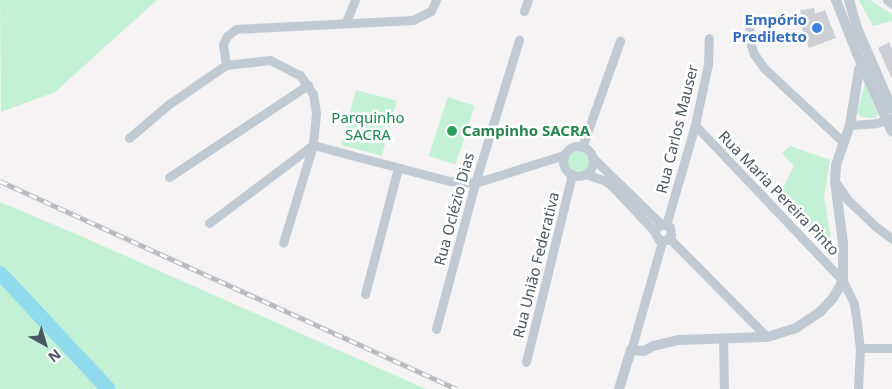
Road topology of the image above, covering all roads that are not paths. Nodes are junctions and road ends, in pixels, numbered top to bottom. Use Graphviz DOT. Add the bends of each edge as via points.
graph roads {
  1 [pos="355,0"];
  2 [pos="436,0"];
  3 [pos="528,0"];
  4 [pos="836,0"];
  5 [pos="849,0"];
  6 [pos="887,0"];
  7 [pos="892,4"];
  8 [pos="524,11"];
  9 [pos="749,20"];
  10 [pos="346,22"];
  11 [pos="709,38"];
  12 [pos="519,40"];
  13 [pos="620,40"];
  14 [pos="857,54"];
  15 [pos="867,64"];
  16 [pos="226,65"];
  17 [pos="856,81"];
  18 [pos="308,85"];
  19 [pos="892,109"];
  20 [pos="889,120"];
  21 [pos="695,125"];
  22 [pos="850,125"];
  23 [pos="892,132"];
  24 [pos="129,138"];
  25 [pos="843,142"];
  26 [pos="313,145"];
  27 [pos="582,147"];
  28 [pos="564,155"];
  29 [pos="592,157"];
  30 [pos="398,168"];
  31 [pos="585,174"];
  32 [pos="572,175"];
  33 [pos="169,177"];
  34 [pos="834,181"];
  35 [pos="475,183"];
  36 [pos="209,223"];
  37 [pos="661,227"];
  38 [pos="892,239"];
  39 [pos="666,240"];
  40 [pos="283,244"];
  41 [pos="843,281"];
  42 [pos="366,294"];
  43 [pos="436,329"];
  44 [pos="767,336"];
  45 [pos="723,339"];
  46 [pos="860,348"];
  47 [pos="892,348"];
  48 [pos="632,350"];
  49 [pos="526,362"];
  50 [pos="620,389"];
  51 [pos="724,389"];
  52 [pos="858,389"];
  1 -- 10 [label="street"];
  2 -- 10 [label="street" via="431,11 413,20"];
  3 -- 8 [label="street"];
  4 -- 14 [label="street"];
  5 -- 15 [label="street"];
  6 -- 7 [label="street"];
  9 -- 25 [label="street" via="750,42 764,68"];
  10 -- 16 [label="street" via="236,30 227,36 223,44"];
  11 -- 21 [label="street, Rua Carlos Mauser" via="708,64"];
  12 -- 35 [label="street, Rua Oclézio Dias"];
  13 -- 27 [label="street"];
  14 -- 15 [label="street"];
  14 -- 17 [label="street"];
  15 -- 17 [label="street"];
  15 -- 19 [label="street"];
  15 -- 20 [label="street"];
  16 -- 18 [label="street" via="270,60 300,75"];
  16 -- 24 [label="street" via="169,104"];
  17 -- 22 [label="street"];
  18 -- 26 [label="street" via="315,106"];
  18 -- 33 [label="street"];
  20 -- 22 [label="street"];
  20 -- 23 [label="street"];
  21 -- 37 [label="street, Rua Carlos Mauser"];
  21 -- 41 [label="street, Rua Maria Pereira Pinto"];
  22 -- 25 [label="street"];
  25 -- 34 [label="street"];
  26 -- 30 [label="street"];
  26 -- 36 [label="street"];
  26 -- 40 [label="street"];
  27 -- 28 [label="street" via="572,148"];
  27 -- 29 [label="street"];
  28 -- 32 [label="street" via="564,168"];
  28 -- 35 [label="street"];
  29 -- 31 [label="street" via="591,167"];
  29 -- 37 [label="street"];
  30 -- 35 [label="street" via="449,181"];
  30 -- 42 [label="street"];
  31 -- 32 [label="street"];
  31 -- 37 [label="street" via="608,182"];
  32 -- 49 [label="street, Rua União Federativa"];
  34 -- 38 [label="street" via="847,199"];
  34 -- 41 [label="street" via="843,243"];
  35 -- 43 [label="street, Rua Oclézio Dias"];
  37 -- 39 [label="street" via="671,232"];
  37 -- 39 [label="street" via="657,238"];
  39 -- 44 [label="street"];
  39 -- 48 [label="street"];
  41 -- 44 [label="street" via="820,312 796,328"];
  41 -- 46 [label="street, Rua Maria Pereira Pinto" via="854,304"];
  44 -- 45 [label="street"];
  45 -- 48 [label="street" via="680,340 653,346 644,352"];
  45 -- 51 [label="street"];
  46 -- 47 [label="street"];
  46 -- 52 [label="street, Rua Maria Pereira Pinto"];
  48 -- 50 [label="street"];
}
